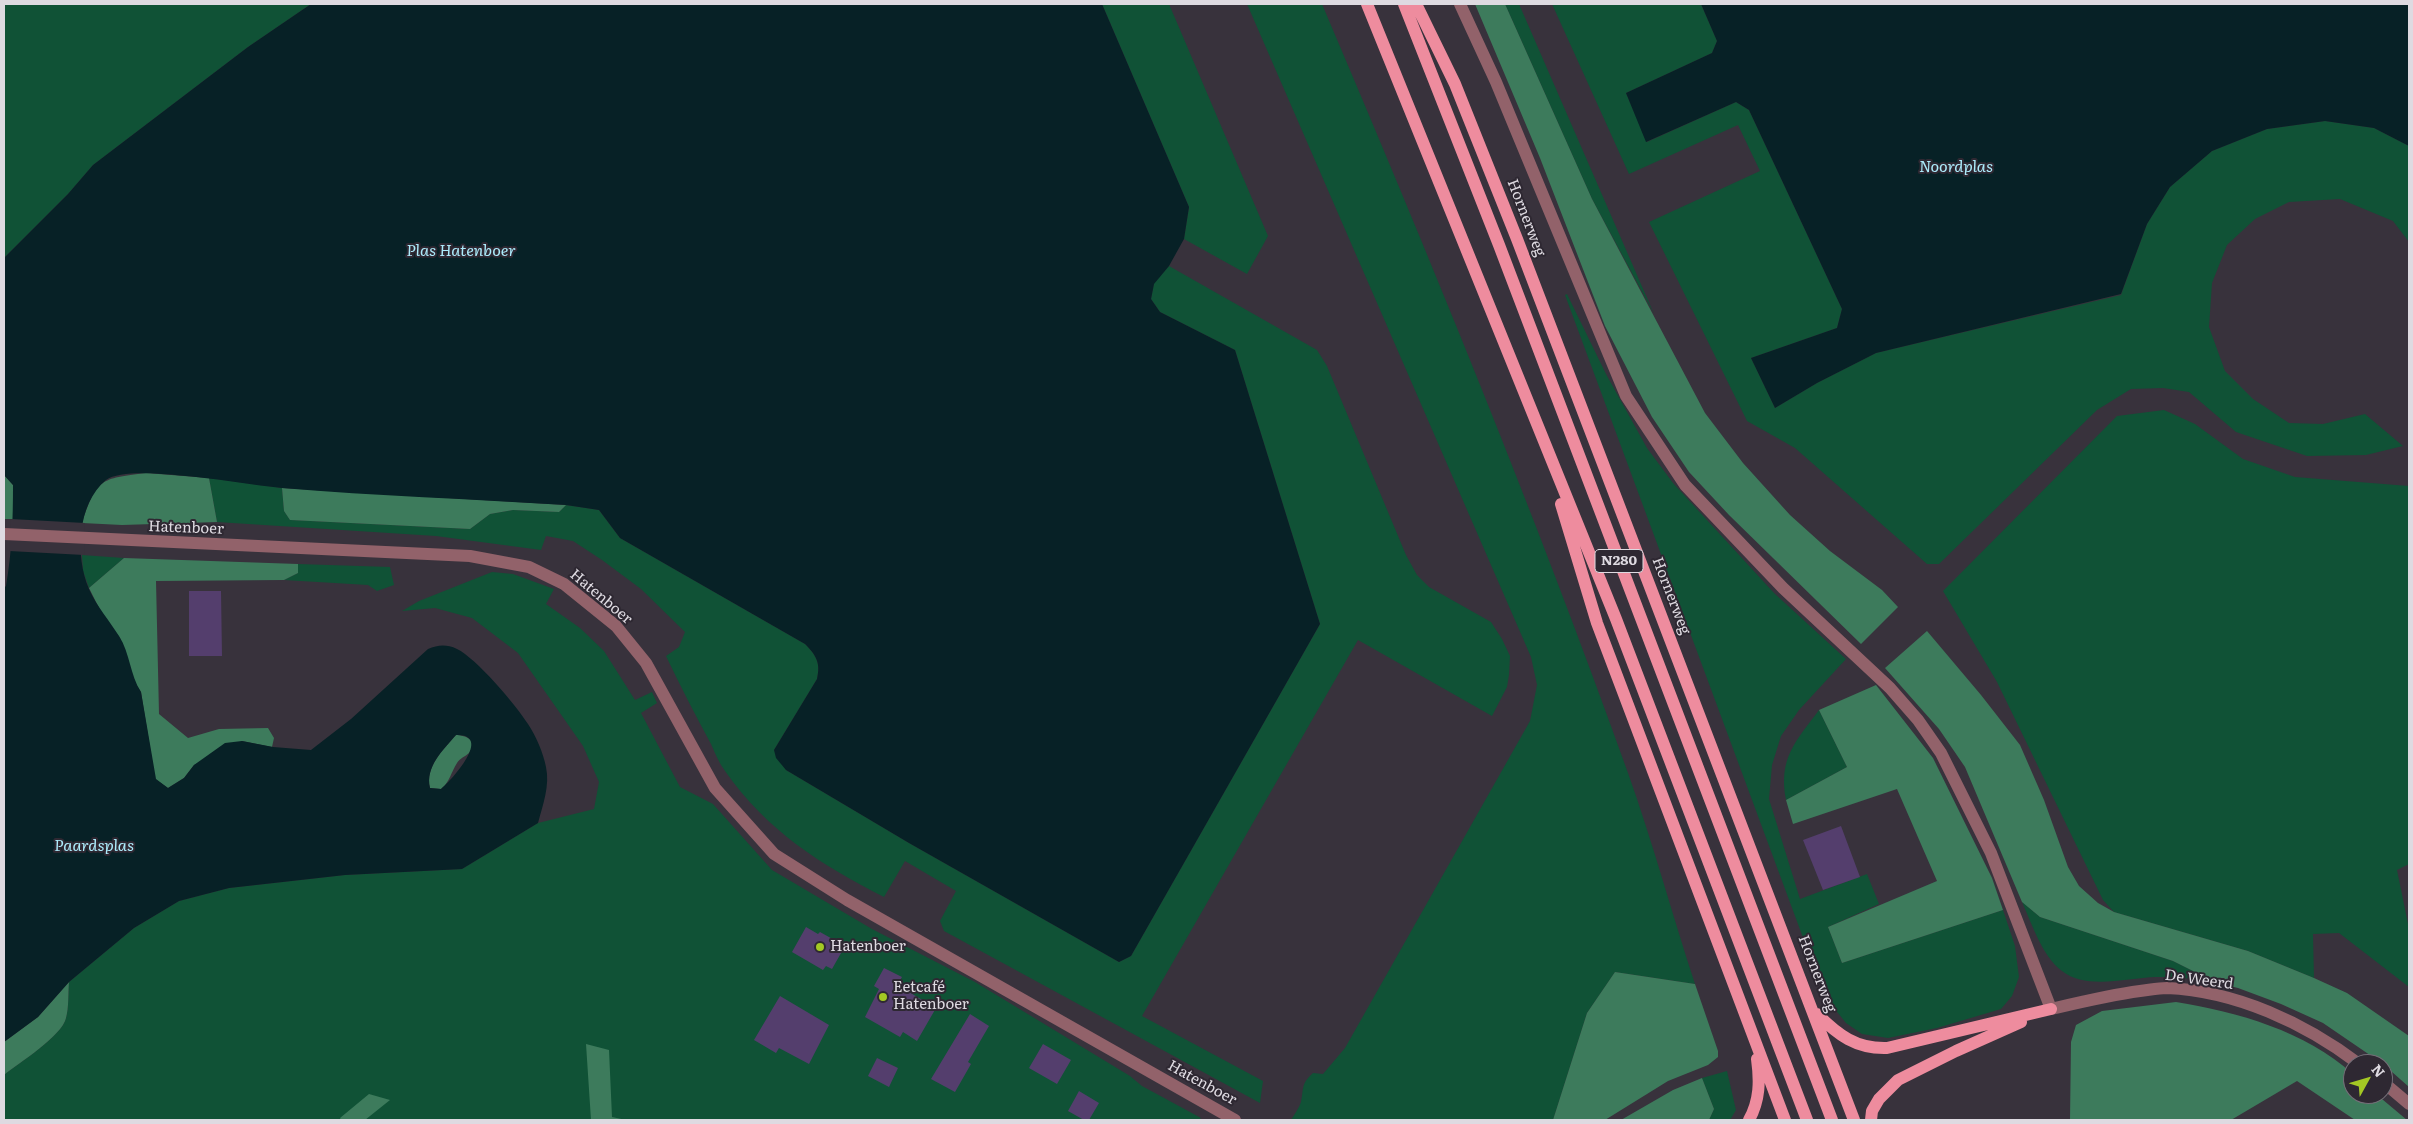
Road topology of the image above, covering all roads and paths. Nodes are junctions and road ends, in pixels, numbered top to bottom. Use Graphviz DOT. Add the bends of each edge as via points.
graph roads {
  1 [pos="1367,4"];
  2 [pos="1404,4"];
  3 [pos="1416,4"];
  4 [pos="1460,4"];
  5 [pos="1539,432"];
  6 [pos="4,534"];
  7 [pos="2051,1008"];
  8 [pos="1814,1012"];
  9 [pos="1753,1037"];
  10 [pos="2346,1054"];
  11 [pos="2393,1090"];
  12 [pos="2409,1104"];
  13 [pos="1235,1120"];
  14 [pos="1749,1120"];
  15 [pos="1785,1120"];
  16 [pos="1807,1120"];
  17 [pos="1832,1120"];
  18 [pos="1854,1120"];
  19 [pos="1871,1120"];
  1 -- 5 [label="main road, N280"];
  2 -- 17 [label="main road, N280"];
  3 -- 8 [label="main road, Hornerweg / N280" via="1455,84 1517,239"];
  4 -- 7 [label="street, Hornerweg" via="1496,82 1626,396 1685,485 1783,588 1890,688 1941,753 1990,852"];
  5 -- 9 [label="main road, N280" via="1597,623"];
  5 -- 16 [label="main road, N280" via="1616,619"];
  6 -- 13 [label="street, Hatenboer" via="470,556 529,567 564,584 616,626 646,664 715,788 774,854 847,900"];
  7 -- 8 [label="main road" via="1887,1048 1873,1048 1844,1038"];
  7 -- 10 [label="street, De Weerd" via="2103,996 2166,988 2226,997 2278,1016 2331,1042"];
  7 -- 19 [label="main road" via="1898,1080 1879,1099"];
  8 -- 18 [label="main road, Hornerweg / N280"];
  9 -- 14 [label="main road" via="1760,1090"];
  9 -- 15 [label="main road, N280"];
  11 -- 12 [label="street"];
}
